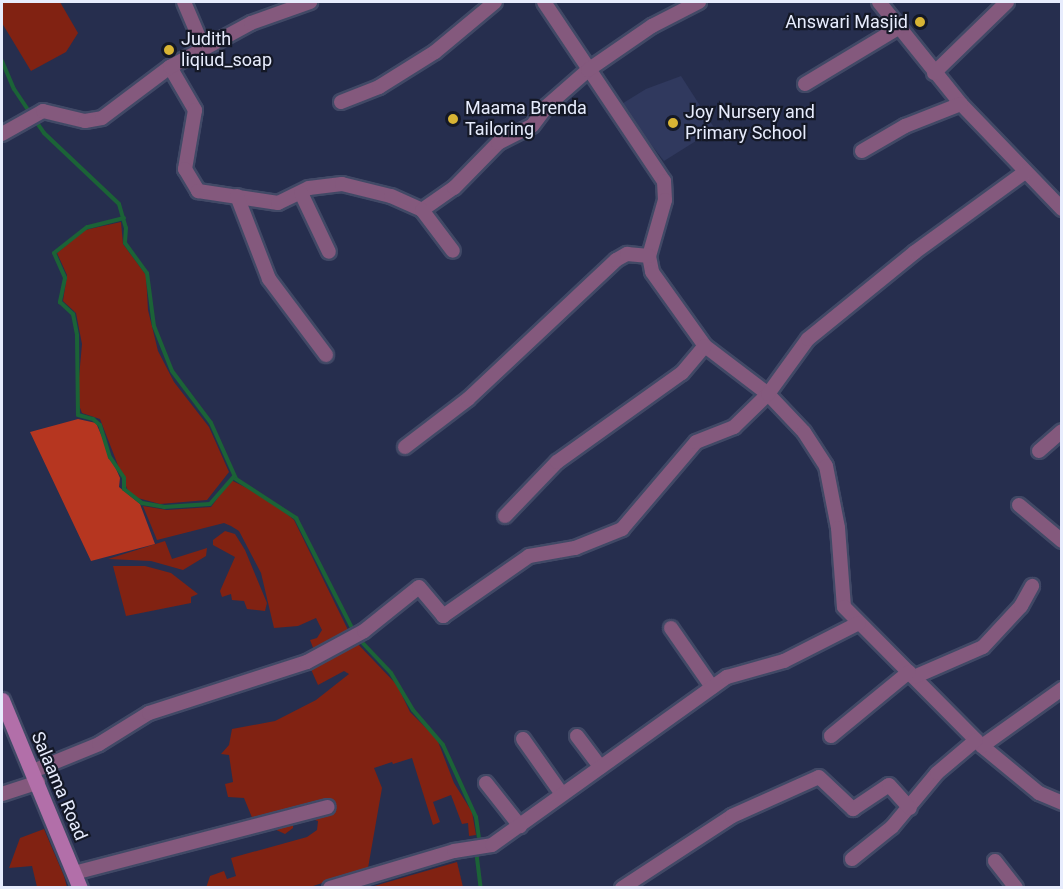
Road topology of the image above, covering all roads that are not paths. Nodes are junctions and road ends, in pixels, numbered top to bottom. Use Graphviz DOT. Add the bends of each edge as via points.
graph roads {
  1 [pos="184,2"];
  2 [pos="310,2"];
  3 [pos="495,2"];
  4 [pos="544,2"];
  5 [pos="699,2"];
  6 [pos="879,2"];
  7 [pos="1007,2"];
  8 [pos="900,27"];
  9 [pos="204,49"];
  10 [pos="170,67"];
  11 [pos="588,70"];
  12 [pos="934,73"];
  13 [pos="805,84"];
  14 [pos="341,102"];
  15 [pos="961,104"];
  16 [pos="2,134"];
  17 [pos="862,151"];
  18 [pos="1025,172"];
  19 [pos="301,193"];
  20 [pos="237,196"];
  21 [pos="1062,209"];
  22 [pos="422,210"];
  23 [pos="453,251"];
  24 [pos="329,252"];
  25 [pos="649,256"];
  26 [pos="705,346"];
  27 [pos="326,355"];
  28 [pos="768,394"];
  29 [pos="1062,431"];
  30 [pos="405,447"];
  31 [pos="1040,451"];
  32 [pos="1019,505"];
  33 [pos="505,516"];
  34 [pos="1062,541"];
  35 [pos="1032,586"];
  36 [pos="859,623"];
  37 [pos="671,628"];
  38 [pos="912,675"];
  39 [pos="712,687"];
  40 [pos="1062,688"];
  41 [pos="2,700"];
  42 [pos="577,735"];
  43 [pos="831,736"];
  44 [pos="523,739"];
  45 [pos="979,743"];
  46 [pos="600,767"];
  47 [pos="36,776"];
  48 [pos="486,783"];
  49 [pos="2,794"];
  50 [pos="562,794"];
  51 [pos="1062,803"];
  52 [pos="328,807"];
  53 [pos="910,808"];
  54 [pos="520,826"];
  55 [pos="852,859"];
  56 [pos="995,861"];
  57 [pos="77,880"];
  58 [pos="330,888"];
  59 [pos="622,888"];
  60 [pos="1016,888"];
  1 -- 9 [label="street"];
  2 -- 9 [label="street" via="252,23"];
  3 -- 14 [label="street" via="435,52 379,87"];
  4 -- 11 [label="street"];
  5 -- 11 [label="street" via="652,26"];
  6 -- 8 [label="street"];
  7 -- 12 [label="street"];
  8 -- 12 [label="street"];
  8 -- 13 [label="street"];
  9 -- 10 [label="street"];
  10 -- 16 [label="street" via="102,117 85,121 48,111"];
  10 -- 20 [label="street" via="195,110 185,170 190,181 202,193"];
  11 -- 22 [label="street" via="547,106 532,126 498,143 454,188"];
  11 -- 25 [label="street" via="664,181 665,200"];
  12 -- 15 [label="street"];
  15 -- 17 [label="street" via="905,126"];
  15 -- 18 [label="street"];
  18 -- 21 [label="street"];
  18 -- 28 [label="street" via="915,252 808,339"];
  19 -- 20 [label="street" via="278,203"];
  19 -- 22 [label="street" via="316,186 342,184 391,196"];
  19 -- 24 [label="street"];
  20 -- 27 [label="street" via="269,279"];
  22 -- 23 [label="street"];
  25 -- 26 [label="street" via="652,272"];
  25 -- 30 [label="street" via="627,254 616,260 468,399"];
  26 -- 28 [label="street"];
  26 -- 33 [label="street" via="682,373 557,462"];
  28 -- 36 [label="street" via="804,432 826,466 838,528 841,597 844,607"];
  28 -- 47 [label="street" via="734,427 696,442 622,529 575,548 529,556 443,616 419,587 350,639 293,667 149,713"];
  29 -- 31 [label="street"];
  32 -- 34 [label="street"];
  35 -- 38 [label="street" via="1021,606 983,647"];
  36 -- 38 [label="street"];
  36 -- 39 [label="street" via="784,662 751,668"];
  37 -- 39 [label="street"];
  38 -- 43 [label="street"];
  38 -- 45 [label="street"];
  39 -- 46 [label="street"];
  40 -- 45 [label="street"];
  41 -- 47 [label="main road, Salaama Road"];
  42 -- 46 [label="street"];
  44 -- 50 [label="street"];
  45 -- 51 [label="street" via="1039,793"];
  45 -- 53 [label="street" via="937,773"];
  46 -- 50 [label="street"];
  47 -- 49 [label="street"];
  47 -- 57 [label="main road, Salaama Road"];
  48 -- 54 [label="street"];
  50 -- 54 [label="street"];
  52 -- 57 [label="street"];
  53 -- 55 [label="street"];
  53 -- 59 [label="street" via="889,785 853,808 819,777 732,816"];
  54 -- 58 [label="street" via="492,845"];
  56 -- 60 [label="street"];
}
